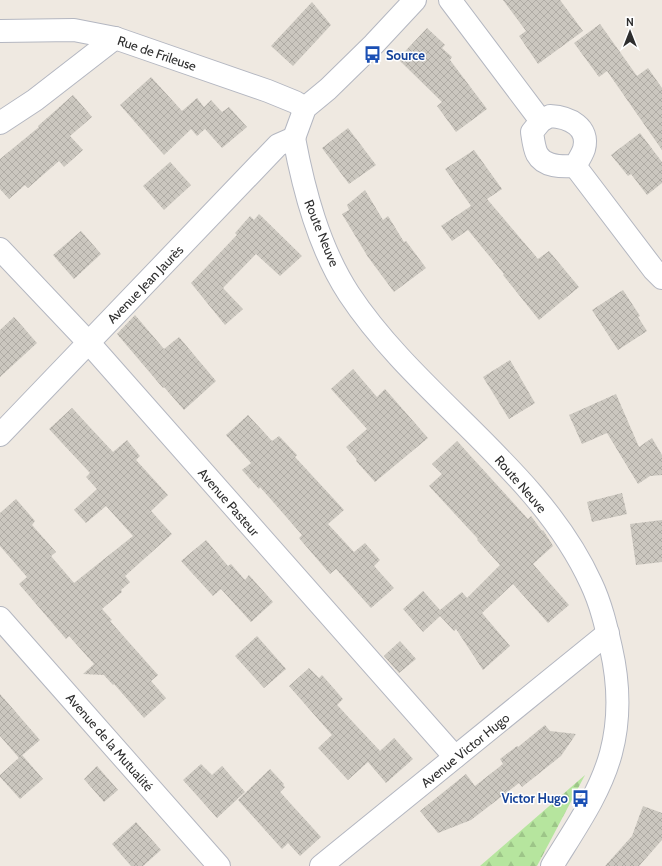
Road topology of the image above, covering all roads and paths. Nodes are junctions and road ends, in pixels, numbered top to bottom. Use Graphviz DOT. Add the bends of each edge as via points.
graph roads {
  1 [pos="415,0"];
  2 [pos="450,0"];
  3 [pos="1,31"];
  4 [pos="115,38"];
  5 [pos="305,108"];
  6 [pos="541,121"];
  7 [pos="0,123"];
  8 [pos="294,138"];
  9 [pos="575,166"];
  10 [pos="0,249"];
  11 [pos="659,271"];
  12 [pos="88,342"];
  13 [pos="0,435"];
  14 [pos="0,618"];
  15 [pos="608,633"];
  16 [pos="455,757"];
  17 [pos="219,866"];
  18 [pos="321,866"];
  19 [pos="552,866"];
  1 -- 5 [label="street" via="357,61"];
  2 -- 6 [label="street"];
  3 -- 4 [label="street, Rue de Frileuse" via="74,30"];
  4 -- 5 [label="street, Rue de Frileuse" via="268,91"];
  4 -- 7 [label="street" via="35,100"];
  5 -- 8 [label="street"];
  6 -- 9 [label="street" via="532,132 537,154 546,163 564,167"];
  6 -- 9 [label="street" via="550,116 559,116 579,127 585,138 584,150"];
  8 -- 12 [label="street, Avenue Jean Jaurès" via="278,145"];
  8 -- 15 [label="street, Route Neuve" via="311,212 327,252 348,293 406,363 508,468 557,525 591,583 602,609"];
  9 -- 11 [label="street"];
  10 -- 12 [label="street, Avenue Pasteur"];
  12 -- 13 [label="street, Avenue Jean Jaurès"];
  12 -- 16 [label="street, Avenue Pasteur"];
  14 -- 17 [label="street, Avenue de la Mutualité"];
  15 -- 16 [label="street, Avenue Victor Hugo"];
  15 -- 19 [label="street, Route Neuve" via="618,692 612,753 586,812"];
  16 -- 18 [label="street, Avenue Victor Hugo"];
}
